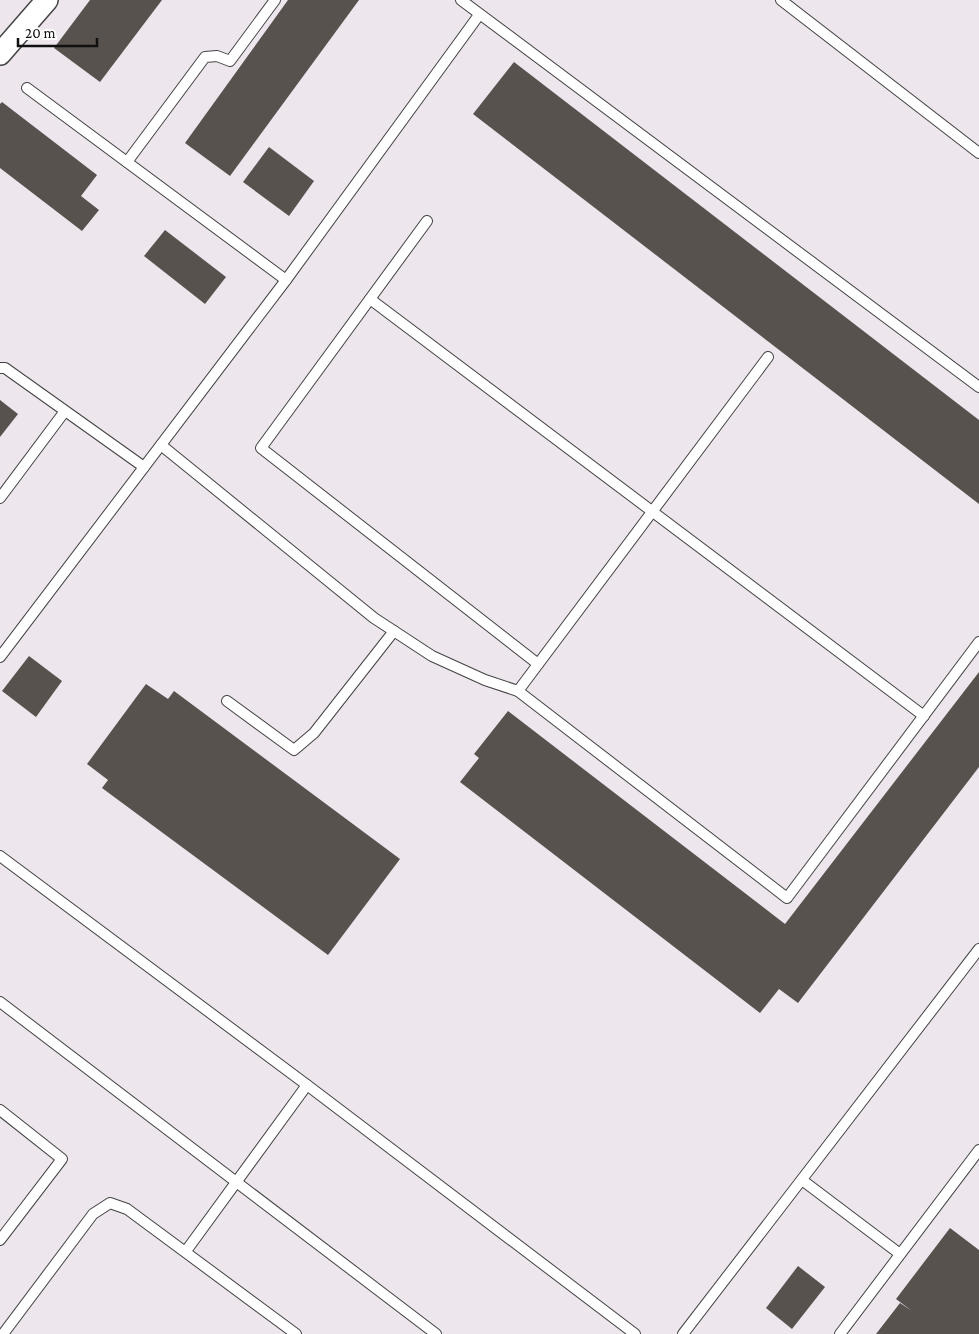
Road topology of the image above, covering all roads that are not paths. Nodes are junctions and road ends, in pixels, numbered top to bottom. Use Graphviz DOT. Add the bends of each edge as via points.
graph roads {
  1 [pos="47,0"];
  2 [pos="275,0"];
  3 [pos="461,0"];
  4 [pos="781,0"];
  5 [pos="479,15"];
  6 [pos="0,54"];
  7 [pos="27,88"];
  8 [pos="979,153"];
  9 [pos="127,162"];
  10 [pos="427,221"];
  11 [pos="286,280"];
  12 [pos="370,299"];
  13 [pos="768,357"];
  14 [pos="0,368"];
  15 [pos="979,387"];
  16 [pos="66,411"];
  17 [pos="161,445"];
  18 [pos="144,467"];
  19 [pos="0,498"];
  20 [pos="652,512"];
  21 [pos="394,630"];
  22 [pos="979,642"];
  23 [pos="0,657"];
  24 [pos="538,664"];
  25 [pos="518,691"];
  26 [pos="227,702"];
  27 [pos="924,716"];
  28 [pos="0,856"];
  29 [pos="979,950"];
  30 [pos="0,1002"];
  31 [pos="307,1085"];
  32 [pos="0,1110"];
  33 [pos="979,1150"];
  34 [pos="802,1180"];
  35 [pos="236,1182"];
  36 [pos="0,1240"];
  37 [pos="186,1251"];
  38 [pos="900,1254"];
  39 [pos="3,1334"];
  40 [pos="296,1334"];
  41 [pos="436,1334"];
  42 [pos="634,1334"];
  43 [pos="683,1334"];
  44 [pos="840,1334"];
  1 -- 6 [label="street"];
  2 -- 9 [label="lane" via="230,61 205,56"];
  3 -- 5 [label="lane"];
  4 -- 8 [label="lane"];
  5 -- 11 [label="lane"];
  5 -- 15 [label="lane"];
  7 -- 9 [label="lane"];
  9 -- 11 [label="lane"];
  10 -- 12 [label="lane"];
  11 -- 17 [label="lane"];
  12 -- 20 [label="lane"];
  12 -- 24 [label="lane" via="261,448"];
  13 -- 20 [label="lane"];
  14 -- 16 [label="lane" via="5,368"];
  16 -- 18 [label="lane"];
  16 -- 19 [label="lane"];
  17 -- 18 [label="lane"];
  17 -- 21 [label="lane" via="374,618"];
  18 -- 23 [label="lane"];
  20 -- 24 [label="lane"];
  20 -- 27 [label="lane"];
  21 -- 25 [label="lane" via="432,656"];
  21 -- 26 [label="lane" via="314,734 294,750"];
  22 -- 27 [label="lane"];
  24 -- 25 [label="lane"];
  25 -- 27 [label="lane" via="787,898"];
  28 -- 31 [label="lane"];
  29 -- 34 [label="lane"];
  30 -- 35 [label="lane"];
  31 -- 35 [label="lane"];
  31 -- 42 [label="lane"];
  32 -- 36 [label="lane" via="62,1159"];
  33 -- 38 [label="lane"];
  34 -- 38 [label="lane"];
  34 -- 43 [label="lane"];
  35 -- 37 [label="lane"];
  35 -- 41 [label="lane"];
  37 -- 39 [label="lane" via="128,1209 110,1203 93,1214"];
  37 -- 40 [label="lane"];
  38 -- 44 [label="lane"];
}
